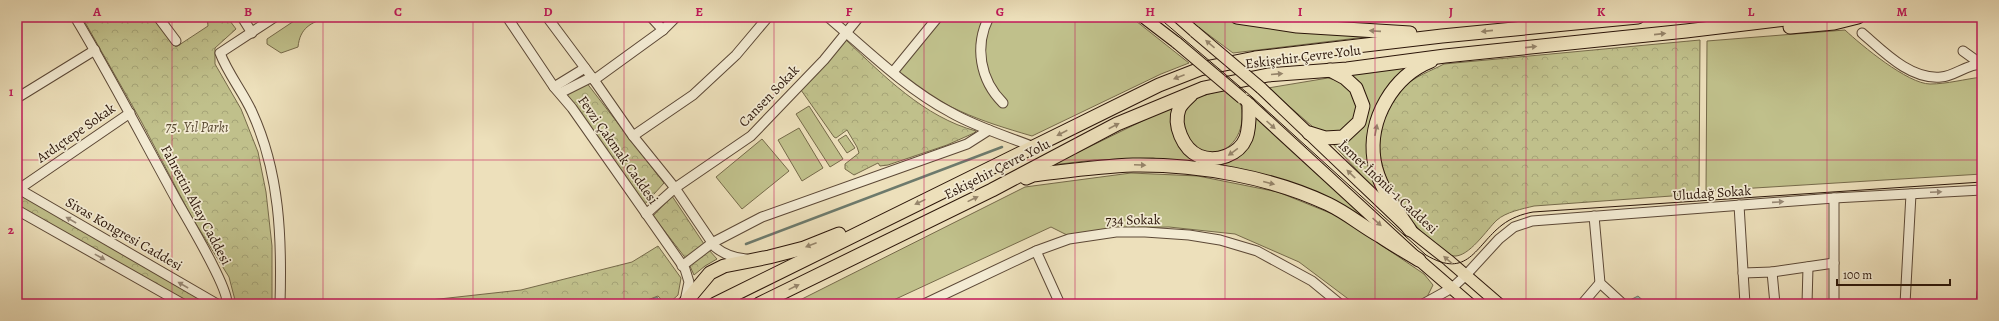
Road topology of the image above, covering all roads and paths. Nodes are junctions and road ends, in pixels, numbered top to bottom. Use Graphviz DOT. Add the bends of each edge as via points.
graph roads {
  1 [pos="75,17"];
  2 [pos="158,17"];
  3 [pos="242,17"];
  4 [pos="275,17"];
  5 [pos="507,17"];
  6 [pos="547,17"];
  7 [pos="651,17"];
  8 [pos="676,17"];
  9 [pos="768,17"];
  10 [pos="828,17"];
  11 [pos="859,17"];
  12 [pos="938,17"];
  13 [pos="989,17"];
  14 [pos="1142,17"];
  15 [pos="1178,17"];
  16 [pos="1237,17"];
  17 [pos="1614,17"];
  18 [pos="1638,17"];
  19 [pos="1803,17"];
  20 [pos="1858,17"];
  21 [pos="1575,23"];
  22 [pos="663,30"];
  23 [pos="1686,31"];
  24 [pos="252,33"];
  25 [pos="846,33"];
  26 [pos="1862,33"];
  27 [pos="1442,36"];
  28 [pos="176,41"];
  29 [pos="95,50"];
  30 [pos="1963,52"];
  31 [pos="1444,56"];
  32 [pos="1981,64"];
  33 [pos="585,68"];
  34 [pos="1330,70"];
  35 [pos="893,72"];
  36 [pos="593,79"];
  37 [pos="557,90"];
  38 [pos="1193,92"];
  39 [pos="17,98"];
  40 [pos="1246,101"];
  41 [pos="1003,103"];
  42 [pos="130,112"];
  43 [pos="989,130"];
  44 [pos="1309,132"];
  45 [pos="633,136"];
  46 [pos="1034,147"];
  47 [pos="675,188"];
  48 [pos="18,189"];
  49 [pos="992,190"];
  50 [pos="1982,190"];
  51 [pos="1911,194"];
  52 [pos="1834,198"];
  53 [pos="1739,205"];
  54 [pos="17,210"];
  55 [pos="646,214"];
  56 [pos="1594,216"];
  57 [pos="1410,230"];
  58 [pos="862,231"];
  59 [pos="712,243"];
  60 [pos="1036,251"];
  61 [pos="754,260"];
  62 [pos="1419,260"];
  63 [pos="1834,263"];
  64 [pos="682,266"];
  65 [pos="1808,267"];
  66 [pos="1772,272"];
  67 [pos="1743,274"];
  68 [pos="1465,276"];
  69 [pos="1600,283"];
  70 [pos="1452,288"];
  71 [pos="1982,294"];
  72 [pos="183,304"];
  73 [pos="217,304"];
  74 [pos="228,304"];
  75 [pos="280,304"];
  76 [pos="684,304"];
  77 [pos="715,304"];
  78 [pos="759,304"];
  79 [pos="924,304"];
  80 [pos="1060,304"];
  81 [pos="1340,304"];
  82 [pos="1423,304"];
  83 [pos="1470,304"];
  84 [pos="1499,304"];
  85 [pos="1582,304"];
  86 [pos="1623,304"];
  87 [pos="1745,304"];
  88 [pos="1775,304"];
  89 [pos="1807,304"];
  90 [pos="1834,304"];
  91 [pos="1905,304"];
  92 [pos="1981,304"];
  1 -- 29 [label="street, Fahrettin Altay Caddesi"];
  2 -- 28 [label="street"];
  3 -- 24 [label="street"];
  4 -- 24 [label="street"];
  5 -- 37 [label="street, Fevzi Çakmak Caddesi"];
  6 -- 33 [label="street"];
  7 -- 22 [label="street"];
  8 -- 22 [label="street"];
  9 -- 45 [label="street" via="736,55 693,95"];
  10 -- 25 [label="street"];
  11 -- 25 [label="street, Cansen Sokak"];
  12 -- 35 [label="street"];
  13 -- 41 [label="street" via="981,38 983,70 995,95"];
  14 -- 40 [label="main road, bridge"];
  44 -- 15 [label="main road, İsmet İnönü-1 Caddesi, one-way, bridge"];
  27 -- 16 [label="highway, one-way" via="1297,26"];
  17 -- 21 [label="highway"];
  18 -- 21 [label="highway, Eskişehir Çevre Yolu"];
  19 -- 23 [label="highway, Eskişehir Çevre Yolu"];
  20 -- 23 [label="highway" via="1834,23 1776,28"];
  21 -- 27 [label="highway, Eskişehir Çevre Yolu, one-way"];
  22 -- 36 [label="street"];
  31 -- 23 [label="highway, Eskişehir Çevre Yolu, one-way"];
  24 -- 75 [label="street" via="220,53 253,113 274,178 281,255"];
  25 -- 35 [label="street"];
  25 -- 47 [label="street, Cansen Sokak" via="824,60 751,136"];
  26 -- 32 [label="street" via="1897,62 1923,75 1942,77 1968,66"];
  27 -- 46 [label="highway, Eskişehir Çevre Yolu, one-way" via="1255,58 1200,69 1159,85"];
  29 -- 39 [label="street"];
  29 -- 42 [label="street, Fahrettin Altay Caddesi"];
  30 -- 32 [label="street"];
  31 -- 34 [label="highway, Eskişehir Çevre Yolu"];
  57 -- 31 [label="highway, one-way" via="1386,194 1374,160 1378,120 1385,100 1399,82 1421,65"];
  33 -- 36 [label="street"];
  33 -- 37 [label="street"];
  38 -- 34 [label="highway, Eskişehir Çevre Yolu, one-way" via="1268,75"];
  34 -- 44 [label="highway" via="1356,88 1363,106 1359,122 1343,137 1325,138"];
  35 -- 43 [label="street" via="950,112"];
  36 -- 37 [label="street"];
  36 -- 45 [label="street"];
  37 -- 55 [label="street, Fevzi Çakmak Caddesi"];
  40 -- 38 [label="highway, one-way" via="1249,124 1246,138 1240,147 1227,157 1199,156 1187,146 1179,133 1180,108"];
  49 -- 38 [label="highway, Eskişehir Çevre Yolu, one-way" via="1117,124"];
  40 -- 62 [label="main road, one-way"];
  42 -- 48 [label="street, Ardıçtepe Sokak"];
  42 -- 74 [label="street, Fahrettin Altay Caddesi" via="225,290"];
  43 -- 46 [label="street"];
  43 -- 59 [label="street" via="967,144 762,217"];
  57 -- 44 [label="main road, İsmet İnönü-1 Caddesi, one-way"];
  45 -- 47 [label="street"];
  46 -- 58 [label="highway, Eskişehir Çevre Yolu, one-way"];
  47 -- 55 [label="street, Cansen Sokak"];
  47 -- 59 [label="street"];
  73 -- 48 [label="street, Sivas Kongresi Caddesi, one-way"];
  49 -- 62 [label="highway, one-way" via="1033,175 1101,167 1134,165 1225,173 1297,190 1351,217"];
  78 -- 49 [label="highway, Eskişehir Çevre Yolu, one-way"];
  51 -- 50 [label="street, Uludağ Sokak, one-way"];
  51 -- 52 [label="street, Uludağ Sokak"];
  51 -- 91 [label="street"];
  53 -- 52 [label="street, Uludağ Sokak, one-way"];
  52 -- 63 [label="street"];
  53 -- 56 [label="street, Uludağ Sokak"];
  53 -- 67 [label="street"];
  54 -- 72 [label="street, one-way"];
  55 -- 64 [label="street, Fevzi Çakmak Caddesi"];
  56 -- 68 [label="street, Uludağ Sokak" via="1532,221 1514,227 1499,239"];
  56 -- 69 [label="street"];
  68 -- 57 [label="main road, İsmet İnönü-1 Caddesi, one-way"];
  58 -- 61 [label="highway, one-way" via="838,234 804,248"];
  58 -- 77 [label="highway, Eskişehir Çevre Yolu"];
  59 -- 61 [label="street" via="723,253 735,258"];
  59 -- 64 [label="street"];
  60 -- 79 [label="street, 734 Sokak"];
  60 -- 80 [label="street"];
  60 -- 81 [label="street, 734 Sokak" via="1069,239 1116,232 1189,234 1212,238 1257,251 1312,282"];
  61 -- 76 [label="highway" via="724,266 710,273"];
  62 -- 70 [label="main road"];
  63 -- 65 [label="street"];
  63 -- 90 [label="street"];
  64 -- 76 [label="street, Fevzi Çakmak Caddesi" via="689,282"];
  65 -- 66 [label="street"];
  65 -- 89 [label="street"];
  66 -- 67 [label="street"];
  66 -- 88 [label="street"];
  67 -- 87 [label="street"];
  68 -- 70 [label="street, Uludağ Sokak"];
  68 -- 84 [label="main road, İsmet İnönü-1 Caddesi"];
  69 -- 85 [label="street"];
  69 -- 86 [label="street"];
  70 -- 82 [label="street, Uludağ Sokak"];
  70 -- 83 [label="main road"];
  71 -- 92 [label="street"];
}
